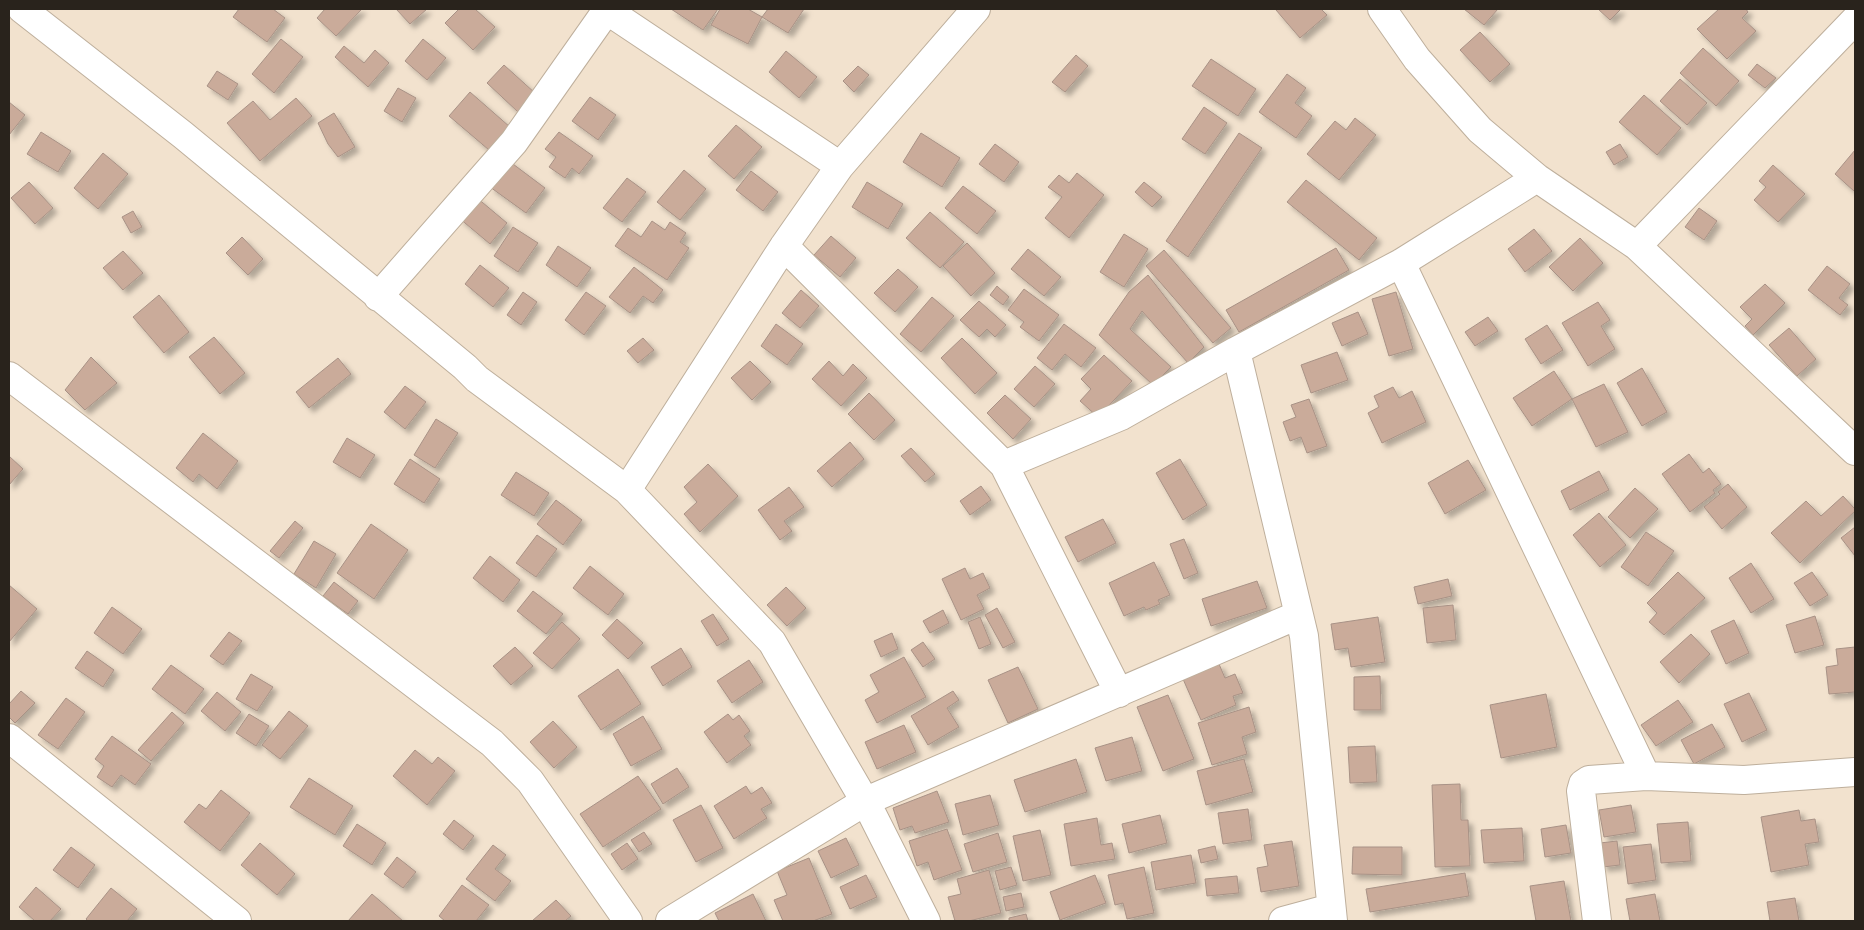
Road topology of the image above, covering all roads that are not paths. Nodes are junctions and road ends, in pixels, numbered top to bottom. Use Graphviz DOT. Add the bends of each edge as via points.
graph roads {
  1 [pos="22,9"];
  2 [pos="606,9"];
  3 [pos="976,9"];
  4 [pos="1382,9"];
  5 [pos="1849,19"];
  6 [pos="840,166"];
  7 [pos="1537,178"];
  8 [pos="784,246"];
  9 [pos="1637,246"];
  10 [pos="1401,262"];
  11 [pos="378,297"];
  12 [pos="1236,351"];
  13 [pos="9,377"];
  14 [pos="1855,452"];
  15 [pos="1004,465"];
  16 [pos="627,490"];
  17 [pos="1298,615"];
  18 [pos="1120,693"];
  19 [pos="9,738"];
  20 [pos="1855,772"];
  21 [pos="1646,776"];
  22 [pos="866,801"];
  23 [pos="1332,915"];
  24 [pos="236,921"];
  25 [pos="628,921"];
  26 [pos="670,921"];
  27 [pos="926,921"];
  28 [pos="1283,921"];
  29 [pos="1597,921"];
  1 -- 11 [label="street" via="183,135"];
  2 -- 6 [label="street"];
  2 -- 11 [label="street" via="514,142"];
  3 -- 6 [label="street"];
  4 -- 7 [label="street" via="1416,59 1480,130"];
  5 -- 9 [label="street"];
  6 -- 8 [label="street"];
  7 -- 9 [label="street"];
  7 -- 10 [label="street"];
  8 -- 15 [label="street"];
  8 -- 16 [label="street"];
  9 -- 14 [label="street"];
  10 -- 12 [label="street"];
  10 -- 21 [label="street"];
  11 -- 16 [label="street" via="478,379"];
  12 -- 15 [label="street" via="1121,416"];
  12 -- 17 [label="street"];
  13 -- 25 [label="street" via="492,743 530,781"];
  15 -- 18 [label="street"];
  16 -- 22 [label="street" via="772,642"];
  17 -- 18 [label="street"];
  17 -- 23 [label="street" via="1304,636"];
  18 -- 22 [label="street"];
  19 -- 24 [label="street"];
  20 -- 21 [label="street" via="1744,780"];
  21 -- 29 [label="street" via="1589,780 1583,784 1581,791"];
  22 -- 26 [label="street"];
  22 -- 27 [label="street"];
  23 -- 28 [label="street"];
}
